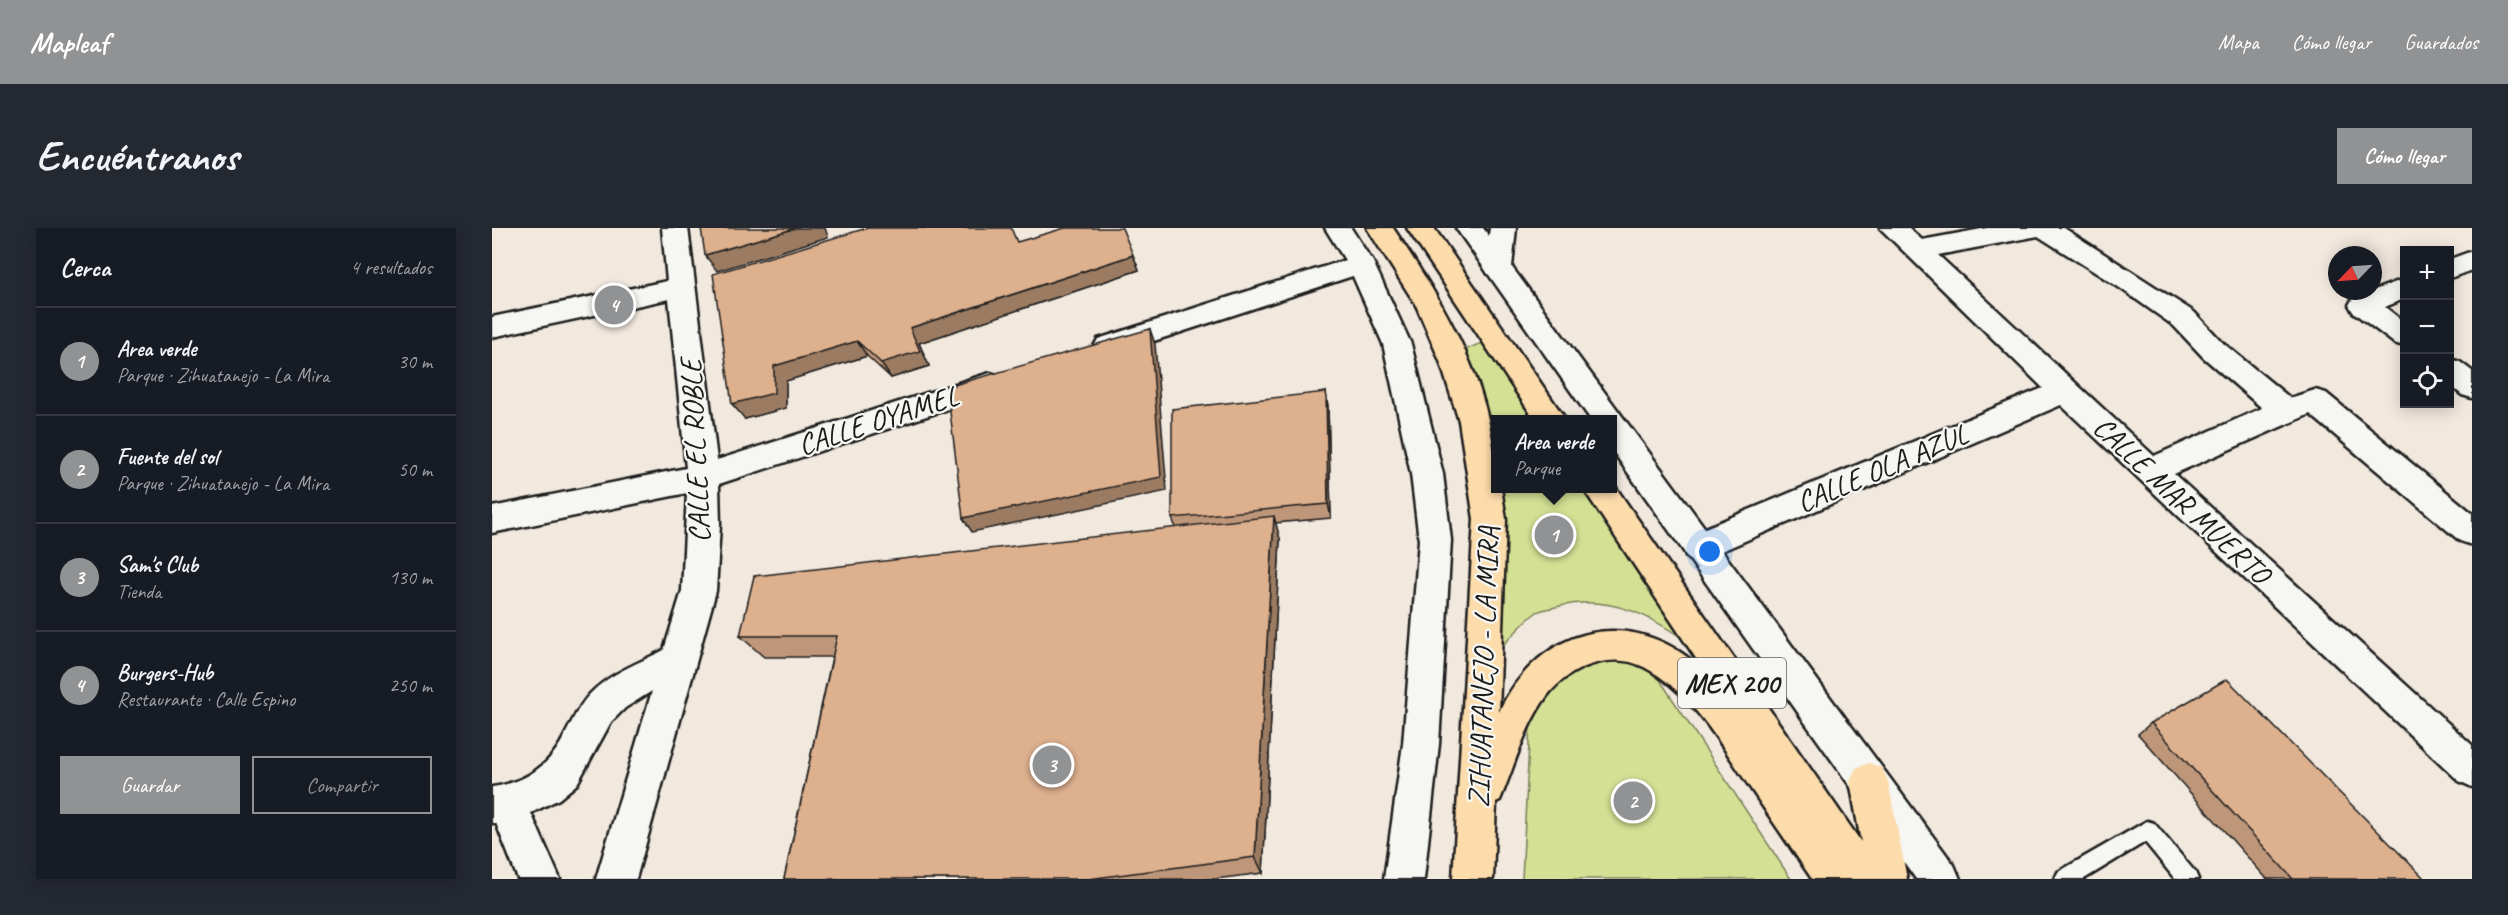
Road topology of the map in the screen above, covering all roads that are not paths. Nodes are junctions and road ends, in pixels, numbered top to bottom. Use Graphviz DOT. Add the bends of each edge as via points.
graph roads {
  1 [pos="675,228"];
  2 [pos="1338,228"];
  3 [pos="1380,228"];
  4 [pos="1420,228"];
  5 [pos="1469,228"];
  6 [pos="1503,228"];
  7 [pos="1893,228"];
  8 [pos="2034,228"];
  9 [pos="2045,228"];
  10 [pos="1917,250"];
  11 [pos="2472,260"];
  12 [pos="1361,264"];
  13 [pos="1498,267"];
  14 [pos="2454,267"];
  15 [pos="683,287"];
  16 [pos="2400,290"];
  17 [pos="492,327"];
  18 [pos="2400,333"];
  19 [pos="1077,356"];
  20 [pos="2454,373"];
  21 [pos="1021,374"];
  22 [pos="2472,387"];
  23 [pos="2065,391"];
  24 [pos="2285,411"];
  25 [pos="1548,415"];
  26 [pos="1604,415"];
  27 [pos="1617,433"];
  28 [pos="2150,471"];
  29 [pos="703,477"];
  30 [pos="1602,493"];
  31 [pos="492,520"];
  32 [pos="2469,526"];
  33 [pos="1698,546"];
  34 [pos="679,660"];
  35 [pos="2472,769"];
  36 [pos="1869,781"];
  37 [pos="500,804"];
  38 [pos="1478,810"];
  39 [pos="540,879"];
  40 [pos="616,879"];
  41 [pos="1404,879"];
  42 [pos="1473,879"];
  43 [pos="1836,879"];
  44 [pos="1862,879"];
  45 [pos="1887,879"];
  46 [pos="1940,879"];
  47 [pos="2065,879"];
  48 [pos="2188,879"];
  1 -- 15 [label="street, CALLE EL ROBLE"];
  2 -- 12 [label="street"];
  3 -- 38 [label="highway, ZIHUATANEJO - LA MIRA" via="1429,304 1455,361 1474,421 1490,519"];
  4 -- 25 [label="highway"];
  5 -- 13 [label="street"];
  6 -- 13 [label="street"];
  7 -- 10 [label="street, CALLE MAR MUERTO"];
  8 -- 10 [label="street"];
  9 -- 24 [label="street" via="2184,319 2213,350"];
  10 -- 23 [label="street, CALLE MAR MUERTO"];
  11 -- 14 [label="street"];
  12 -- 19 [label="street"];
  12 -- 41 [label="street" via="1397,344 1426,474 1435,540 1421,744"];
  13 -- 26 [label="street"];
  15 -- 17 [label="street"];
  15 -- 29 [label="street, CALLE EL ROBLE"];
  16 -- 18 [label="street" via="2363,305"];
  20 -- 22 [label="street"];
  21 -- 29 [label="street, CALLE OYAMEL"];
  23 -- 28 [label="street, CALLE MAR MUERTO"];
  23 -- 33 [label="street, CALLE OLA AZUL"];
  24 -- 28 [label="street"];
  24 -- 32 [label="street" via="2315,401"];
  27 -- 33 [label="street"];
  28 -- 35 [label="street, CALLE MAR MUERTO"];
  29 -- 31 [label="street, CALLE OYAMEL"];
  29 -- 34 [label="street, CALLE EL ROBLE" via="699,591"];
  30 -- 44 [label="highway, MEX 200"];
  33 -- 36 [label="street"];
  34 -- 37 [label="street" via="619,691 592,718 570,764 557,778 543,789"];
  34 -- 40 [label="street, CALLE EL ROBLE"];
  36 -- 45 [label="highway"];
  36 -- 46 [label="street"];
  37 -- 39 [label="street"];
  38 -- 42 [label="highway, ZIHUATANEJO - LA MIRA"];
  38 -- 43 [label="highway" via="1517,712 1536,682 1581,650 1603,644 1628,645 1673,666 1715,705"];
  47 -- 48 [label="lane" via="2147,830"];
}
